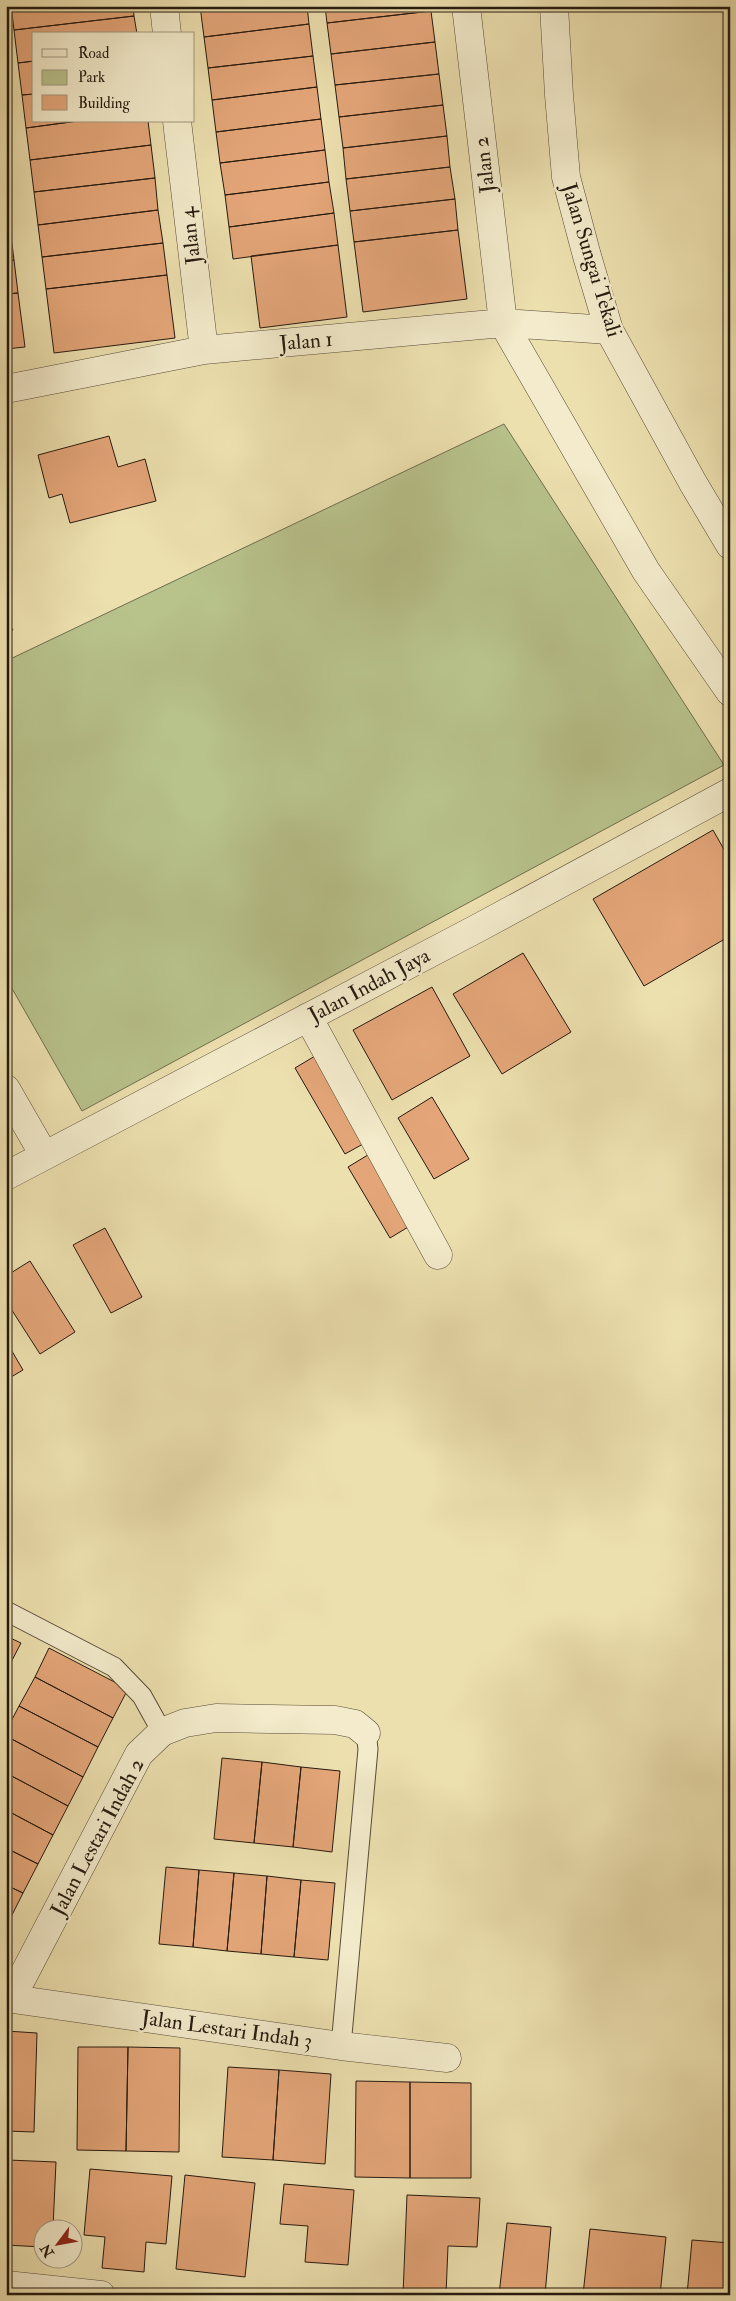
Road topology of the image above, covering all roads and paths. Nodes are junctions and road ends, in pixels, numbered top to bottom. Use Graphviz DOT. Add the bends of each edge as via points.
graph roads {
  1 [pos="164,6"];
  2 [pos="466,6"];
  3 [pos="554,6"];
  4 [pos="167,32"];
  5 [pos="177,122"];
  6 [pos="503,323"];
  7 [pos="609,330"];
  8 [pos="204,350"];
  9 [pos="6,389"];
  10 [pos="730,545"];
  11 [pos="730,692"];
  12 [pos="730,792"];
  13 [pos="308,1017"];
  14 [pos="6,1089"];
  15 [pos="44,1155"];
  16 [pos="6,1176"];
  17 [pos="438,1255"];
  18 [pos="6,1611"];
  19 [pos="162,1732"];
  20 [pos="366,1733"];
  21 [pos="8,1998"];
  22 [pos="341,2046"];
  23 [pos="447,2058"];
  24 [pos="6,2285"];
  25 [pos="101,2295"];
  1 -- 4 [label="street"];
  2 -- 6 [label="street, Jalan 2"];
  3 -- 7 [label="street, Jalan Sungai Tekali" via="566,177"];
  5 -- 8 [label="street, Jalan 4"];
  6 -- 7 [label="street, Jalan 1"];
  6 -- 8 [label="street, Jalan 1"];
  6 -- 11 [label="street" via="646,571"];
  7 -- 10 [label="street, Jalan Sungai Tekali"];
  8 -- 9 [label="street, Jalan 1"];
  12 -- 13 [label="street, Jalan Indah Jaya"];
  13 -- 15 [label="street, Jalan Indah Jaya"];
  13 -- 17 [label="street"];
  14 -- 15 [label="street"];
  15 -- 16 [label="street, Jalan Indah Jaya"];
  18 -- 19 [label="lane" via="114,1667 142,1696"];
  19 -- 20 [label="street, Jalan Lestari Indah 2" via="185,1723 216,1718 335,1720 355,1724"];
  19 -- 21 [label="street, Jalan Lestari Indah 2" via="139,1754"];
  20 -- 22 [label="lane" via="368,1749"];
  21 -- 22 [label="street, Jalan Lestari Indah 3"];
  22 -- 23 [label="street, Jalan Lestari Indah 3"];
  24 -- 25 [label="street"];
}
